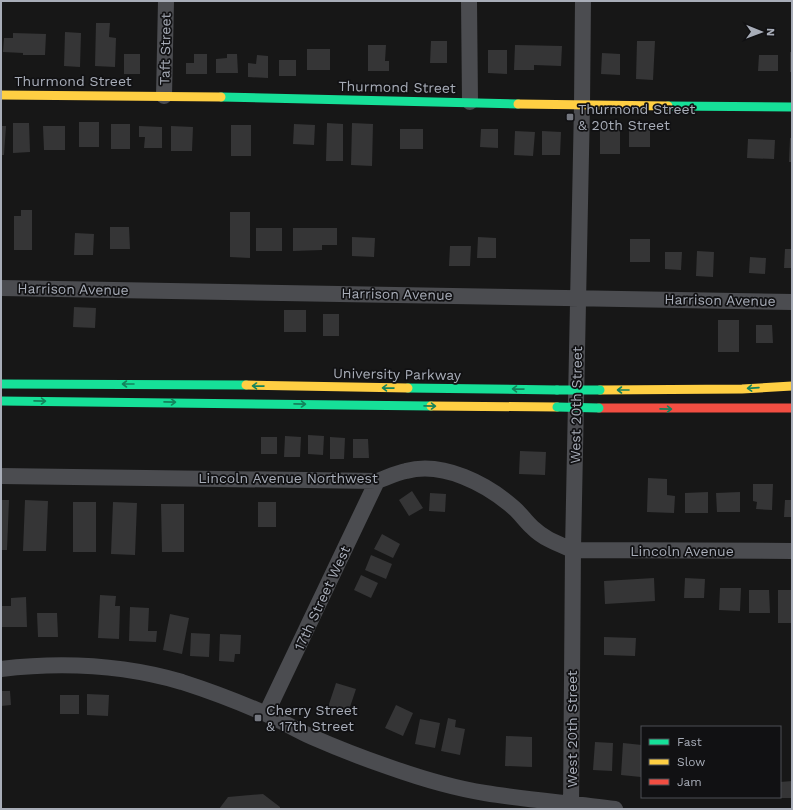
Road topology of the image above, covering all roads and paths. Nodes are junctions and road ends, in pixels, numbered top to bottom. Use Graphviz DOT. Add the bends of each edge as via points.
graph roads {
  1 [pos="166,1"];
  2 [pos="469,1"];
  3 [pos="582,1"];
  4 [pos="1,95"];
  5 [pos="164,96"];
  6 [pos="470,102"];
  7 [pos="582,105"];
  8 [pos="792,107"];
  9 [pos="1,288"];
  10 [pos="578,298"];
  11 [pos="792,302"];
  12 [pos="1,384"];
  13 [pos="792,386"];
  14 [pos="1,401"];
  15 [pos="792,408"];
  16 [pos="1,476"];
  17 [pos="377,481"];
  18 [pos="573,550"];
  19 [pos="792,551"];
  20 [pos="1,669"];
  21 [pos="266,714"];
  22 [pos="571,806"];
  23 [pos="616,809"];
  1 -- 5 [label="street, Taft Street"];
  2 -- 6 [label="street"];
  3 -- 7 [label="street, West 20th Street"];
  4 -- 5 [label="main road, Thurmond Street"];
  5 -- 6 [label="main road, Thurmond Street"];
  6 -- 7 [label="main road, Thurmond Street"];
  7 -- 8 [label="main road, Thurmond Street"];
  7 -- 10 [label="street, West 20th Street"];
  9 -- 10 [label="street, Harrison Avenue"];
  10 -- 11 [label="street, Harrison Avenue"];
  10 -- 18 [label="street, West 20th Street"];
  13 -- 12 [label="main road, University Parkway, one-way, bridge" via="742,389 557,390"];
  14 -- 15 [label="main road, one-way, bridge"];
  16 -- 17 [label="street, Lincoln Avenue Northwest"];
  17 -- 18 [label="street, Lincoln Avenue Northwest" via="407,470 444,470 462,476 506,501 543,536"];
  17 -- 21 [label="street, 17th Street West"];
  18 -- 19 [label="street, Lincoln Avenue"];
  18 -- 22 [label="street, West 20th Street"];
  20 -- 21 [label="street" via="70,666 152,675 182,682"];
  21 -- 22 [label="street" via="312,737 389,767 437,782 484,793"];
  22 -- 23 [label="street"];
}
